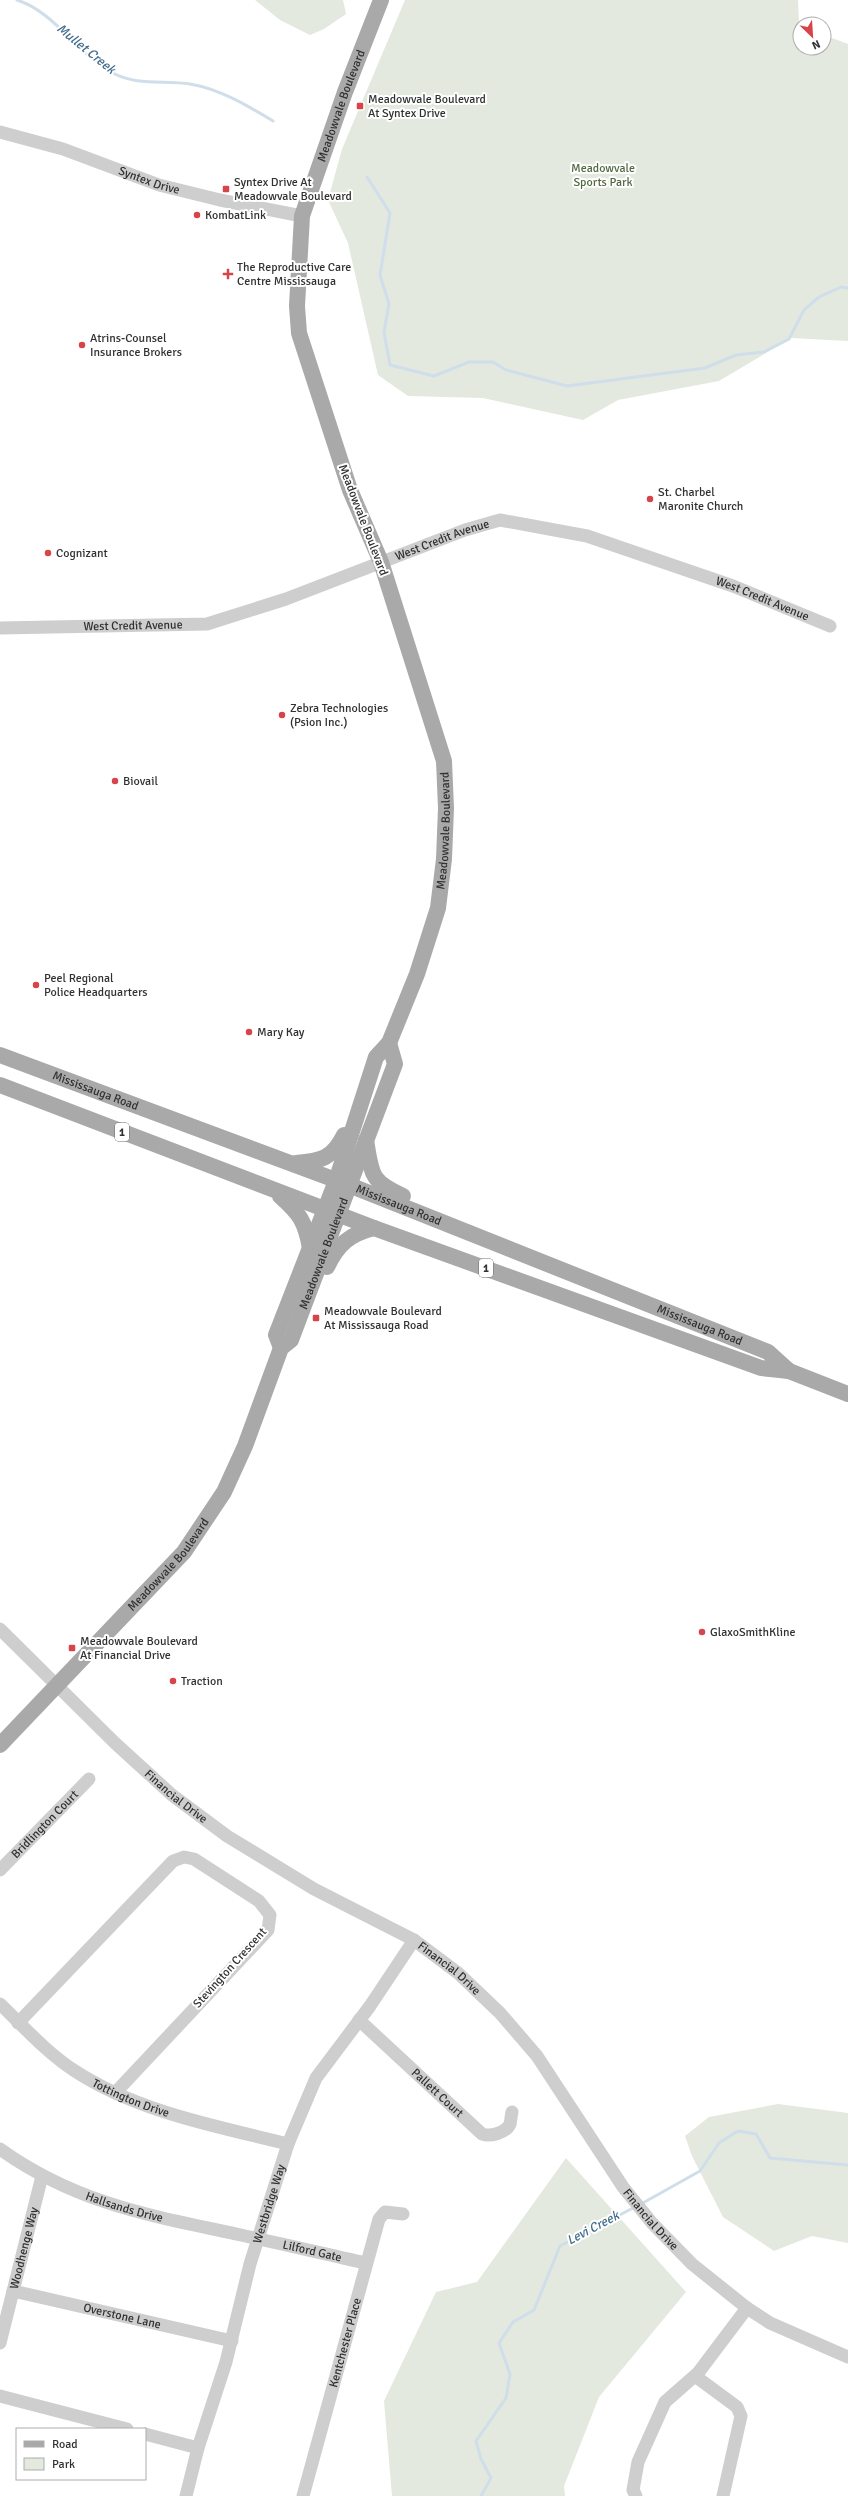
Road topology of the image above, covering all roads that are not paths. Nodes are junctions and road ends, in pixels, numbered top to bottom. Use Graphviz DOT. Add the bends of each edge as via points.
graph roads {
  1 [pos="381,0"];
  2 [pos="0,132"];
  3 [pos="302,216"];
  4 [pos="381,562"];
  5 [pos="830,626"];
  6 [pos="0,628"];
  7 [pos="389,1043"];
  8 [pos="0,1055"];
  9 [pos="0,1085"];
  10 [pos="354,1124"];
  11 [pos="366,1140"];
  12 [pos="290,1163"];
  13 [pos="343,1183"];
  14 [pos="275,1190"];
  15 [pos="332,1211"];
  16 [pos="414,1211"];
  17 [pos="374,1228"];
  18 [pos="310,1248"];
  19 [pos="314,1280"];
  20 [pos="281,1348"];
  21 [pos="789,1371"];
  22 [pos="848,1394"];
  23 [pos="0,1629"];
  24 [pos="57,1684"];
  25 [pos="0,1745"];
  26 [pos="89,1779"];
  27 [pos="0,1870"];
  28 [pos="414,1940"];
  29 [pos="0,2004"];
  30 [pos="359,2020"];
  31 [pos="18,2023"];
  32 [pos="115,2093"];
  33 [pos="512,2112"];
  34 [pos="288,2144"];
  35 [pos="0,2149"];
  36 [pos="42,2176"];
  37 [pos="403,2214"];
  38 [pos="259,2239"];
  39 [pos="366,2263"];
  40 [pos="13,2291"];
  41 [pos="747,2308"];
  42 [pos="232,2341"];
  43 [pos="0,2343"];
  44 [pos="848,2357"];
  45 [pos="695,2376"];
  46 [pos="0,2396"];
  47 [pos="123,2428"];
  48 [pos="146,2434"];
  49 [pos="198,2448"];
  50 [pos="186,2496"];
  51 [pos="303,2496"];
  52 [pos="636,2496"];
  53 [pos="723,2496"];
  1 -- 3 [label="main road, Meadowvale Boulevard" via="345,92"];
  2 -- 3 [label="street, Syntex Drive" via="62,149 159,186"];
  3 -- 4 [label="main road, Meadowvale Boulevard" via="297,306 299,333 350,490"];
  4 -- 5 [label="street, West Credit Avenue" via="465,530 500,520 587,536 733,586"];
  4 -- 6 [label="street, West Credit Avenue" via="286,599 207,624"];
  4 -- 7 [label="main road, Meadowvale Boulevard" via="444,760 446,808 444,859 438,908 417,974"];
  7 -- 10 [label="main road, Meadowvale Boulevard" via="376,1057"];
  7 -- 11 [label="main road, Meadowvale Boulevard" via="395,1064"];
  8 -- 12 [label="main road, Mississauga Road / 1"];
  9 -- 14 [label="main road, Mississauga Road / 1"];
  10 -- 12 [label="main road" via="330,1155 313,1162"];
  10 -- 13 [label="main road, Meadowvale Boulevard"];
  11 -- 13 [label="main road, Meadowvale Boulevard"];
  11 -- 16 [label="main road" via="376,1179 385,1188 409,1200"];
  12 -- 13 [label="main road, Mississauga Road / 1"];
  13 -- 15 [label="main road, Meadowvale Boulevard"];
  13 -- 16 [label="main road, Mississauga Road / 1"];
  14 -- 15 [label="main road, Mississauga Road / 1"];
  14 -- 18 [label="main road" via="302,1218"];
  15 -- 17 [label="main road, Mississauga Road / 1"];
  15 -- 18 [label="main road, Meadowvale Boulevard"];
  15 -- 19 [label="main road, Meadowvale Boulevard"];
  16 -- 21 [label="main road, Mississauga Road / 1" via="768,1352"];
  17 -- 19 [label="main road" via="355,1233 346,1239 334,1252 324,1273"];
  17 -- 21 [label="main road, Mississauga Road / 1" via="761,1368"];
  18 -- 20 [label="main road, Meadowvale Boulevard" via="276,1334"];
  19 -- 20 [label="main road, Meadowvale Boulevard" via="291,1340"];
  20 -- 24 [label="main road, Meadowvale Boulevard" via="245,1446 224,1492 184,1552"];
  21 -- 22 [label="main road, Mississauga Road / 1"];
  23 -- 24 [label="street, Financial Drive"];
  24 -- 25 [label="main road, Meadowvale Boulevard"];
  24 -- 28 [label="street, Financial Drive" via="153,1778 227,1836 314,1888"];
  26 -- 27 [label="street, Bridlington Court"];
  28 -- 30 [label="street, Westbridge Way"];
  28 -- 41 [label="street, Financial Drive" via="458,1974 517,2031 565,2097 623,2187 652,2223 692,2264"];
  29 -- 31 [label="street, Tottington Drive"];
  30 -- 33 [label="street, Pallett Court" via="482,2134 492,2136 503,2131 510,2125"];
  30 -- 34 [label="street, Westbridge Way" via="316,2078"];
  31 -- 32 [label="street, Tottington Drive" via="69,2067"];
  31 -- 32 [label="street, Stevington Crescent" via="173,1861 184,1857 194,1859 259,1901 270,1915 268,1930"];
  32 -- 34 [label="street, Tottington Drive" via="173,2115"];
  34 -- 38 [label="street, Westbridge Way"];
  35 -- 36 [label="street, Hallsands Drive"];
  36 -- 38 [label="street, Hallsands Drive" via="79,2194 129,2211"];
  36 -- 40 [label="street, Woodhenge Way"];
  37 -- 39 [label="street, Kentchester Place" via="389,2211 380,2215"];
  38 -- 39 [label="street, Lilford Gate"];
  38 -- 42 [label="street, Westbridge Way" via="250,2264"];
  39 -- 51 [label="street, Kentchester Place"];
  40 -- 42 [label="street, Overstone Lane"];
  40 -- 43 [label="street, Woodhenge Way"];
  41 -- 44 [label="street, Financial Drive" via="770,2323"];
  41 -- 45 [label="street"];
  42 -- 49 [label="street, Westbridge Way"];
  45 -- 52 [label="street" via="665,2402 638,2462 634,2490"];
  45 -- 53 [label="street" via="737,2407 741,2416"];
  46 -- 47 [label="street"];
  48 -- 49 [label="street"];
  49 -- 50 [label="street, Westbridge Way"];
}
